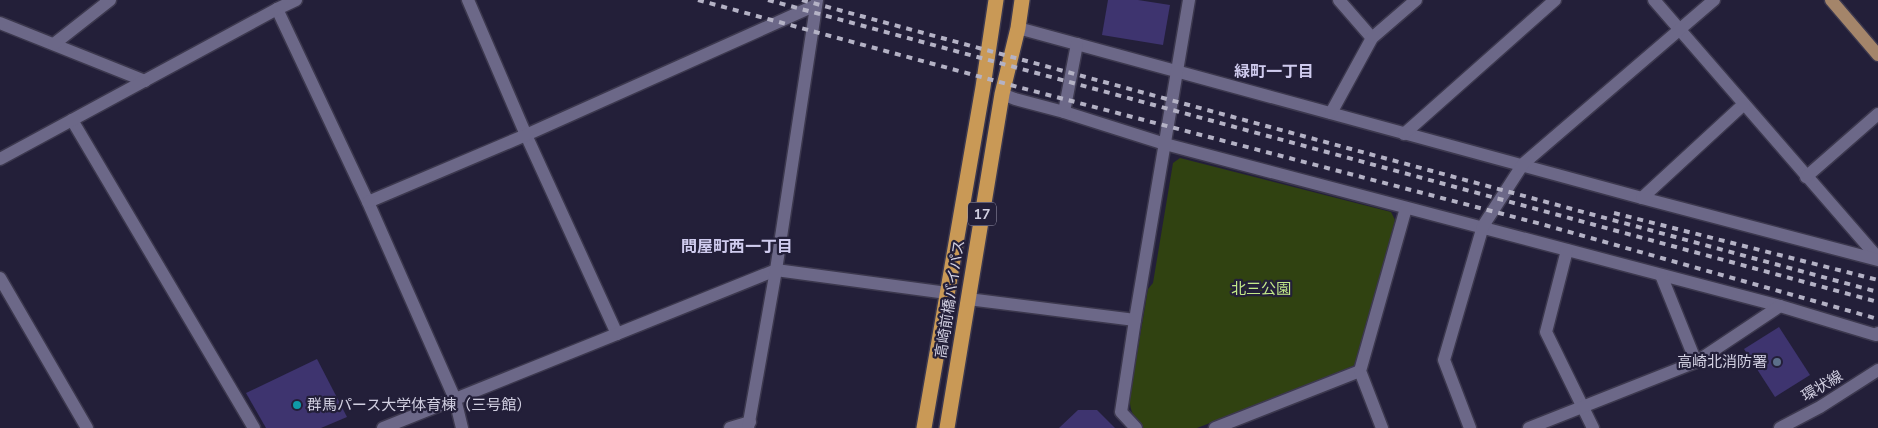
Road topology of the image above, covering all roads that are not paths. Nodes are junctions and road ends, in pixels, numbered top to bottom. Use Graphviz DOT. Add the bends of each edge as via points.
graph roads {
  1 [pos="110,0"];
  2 [pos="296,0"];
  3 [pos="468,0"];
  4 [pos="996,0"];
  5 [pos="1022,0"];
  6 [pos="1190,0"];
  7 [pos="1339,0"];
  8 [pos="1416,0"];
  9 [pos="1555,0"];
  10 [pos="1654,0"];
  11 [pos="1714,0"];
  12 [pos="1831,0"];
  13 [pos="816,2"];
  14 [pos="277,9"];
  15 [pos="0,23"];
  16 [pos="1018,28"];
  17 [pos="1680,30"];
  18 [pos="1372,38"];
  19 [pos="54,44"];
  20 [pos="1077,44"];
  21 [pos="1878,55"];
  22 [pos="1176,71"];
  23 [pos="145,81"];
  24 [pos="1002,94"];
  25 [pos="1744,104"];
  26 [pos="1064,112"];
  27 [pos="1331,114"];
  28 [pos="1878,114"];
  29 [pos="72,120"];
  30 [pos="1404,134"];
  31 [pos="526,135"];
  32 [pos="1165,144"];
  33 [pos="0,159"];
  34 [pos="1522,164"];
  35 [pos="1806,177"];
  36 [pos="1642,198"];
  37 [pos="368,202"];
  38 [pos="1406,208"];
  39 [pos="1482,226"];
  40 [pos="1568,250"];
  41 [pos="1878,259"];
  42 [pos="776,270"];
  43 [pos="1661,274"];
  44 [pos="0,278"];
  45 [pos="947,293"];
  46 [pos="968,299"];
  47 [pos="1780,306"];
  48 [pos="1135,320"];
  49 [pos="1878,333"];
  50 [pos="617,334"];
  51 [pos="1696,362"];
  52 [pos="1878,370"];
  53 [pos="1360,371"];
  54 [pos="455,399"];
  55 [pos="1582,408"];
  56 [pos="749,425"];
  57 [pos="87,428"];
  58 [pos="254,428"];
  59 [pos="383,428"];
  60 [pos="462,428"];
  61 [pos="730,428"];
  62 [pos="924,428"];
  63 [pos="947,428"];
  64 [pos="1136,428"];
  65 [pos="1215,428"];
  66 [pos="1382,428"];
  67 [pos="1470,428"];
  68 [pos="1529,428"];
  69 [pos="1593,428"];
  70 [pos="1780,428"];
  1 -- 19 [label="street"];
  2 -- 14 [label="street"];
  3 -- 31 [label="street"];
  4 -- 45 [label="highway, 高崎前橋バイパス / 17"];
  5 -- 16 [label="highway, 高崎前橋バイパス / 17"];
  6 -- 22 [label="street"];
  7 -- 18 [label="street"];
  8 -- 18 [label="street"];
  9 -- 30 [label="street"];
  10 -- 17 [label="street"];
  11 -- 17 [label="street"];
  12 -- 21 [label="main road"];
  13 -- 31 [label="street"];
  13 -- 42 [label="street"];
  14 -- 23 [label="street"];
  14 -- 37 [label="street"];
  15 -- 19 [label="street"];
  16 -- 20 [label="street"];
  16 -- 24 [label="highway, 高崎前橋バイパス / 17"];
  17 -- 25 [label="street"];
  17 -- 34 [label="street"];
  18 -- 27 [label="street"];
  19 -- 23 [label="street"];
  20 -- 22 [label="street"];
  20 -- 26 [label="street"];
  22 -- 27 [label="street"];
  22 -- 32 [label="street"];
  23 -- 29 [label="street"];
  24 -- 26 [label="street"];
  24 -- 46 [label="highway, 高崎前橋バイパス / 17"];
  25 -- 35 [label="street"];
  25 -- 36 [label="street"];
  26 -- 32 [label="street"];
  27 -- 30 [label="street"];
  28 -- 35 [label="street"];
  29 -- 33 [label="street"];
  29 -- 58 [label="street"];
  30 -- 34 [label="street"];
  31 -- 37 [label="street"];
  31 -- 50 [label="street"];
  32 -- 38 [label="street"];
  32 -- 48 [label="street"];
  34 -- 36 [label="street"];
  34 -- 39 [label="street"];
  35 -- 41 [label="street"];
  36 -- 41 [label="street"];
  37 -- 54 [label="street"];
  38 -- 39 [label="street"];
  38 -- 53 [label="street"];
  39 -- 40 [label="street"];
  39 -- 67 [label="street" via="1444,360"];
  40 -- 43 [label="street"];
  40 -- 55 [label="street" via="1546,332"];
  42 -- 45 [label="street"];
  42 -- 50 [label="street"];
  42 -- 56 [label="street"];
  43 -- 47 [label="street"];
  43 -- 51 [label="street"];
  44 -- 57 [label="street"];
  45 -- 62 [label="highway, 高崎前橋バイパス / 17"];
  46 -- 48 [label="street"];
  46 -- 63 [label="highway, 高崎前橋バイパス / 17"];
  47 -- 49 [label="street"];
  47 -- 51 [label="street"];
  48 -- 64 [label="street" via="1121,412"];
  50 -- 54 [label="street"];
  51 -- 55 [label="street"];
  52 -- 70 [label="street, 環状線"];
  53 -- 65 [label="street"];
  53 -- 66 [label="street"];
  54 -- 59 [label="street"];
  54 -- 60 [label="street"];
  55 -- 68 [label="street"];
  55 -- 69 [label="street"];
  56 -- 61 [label="street"];
}
